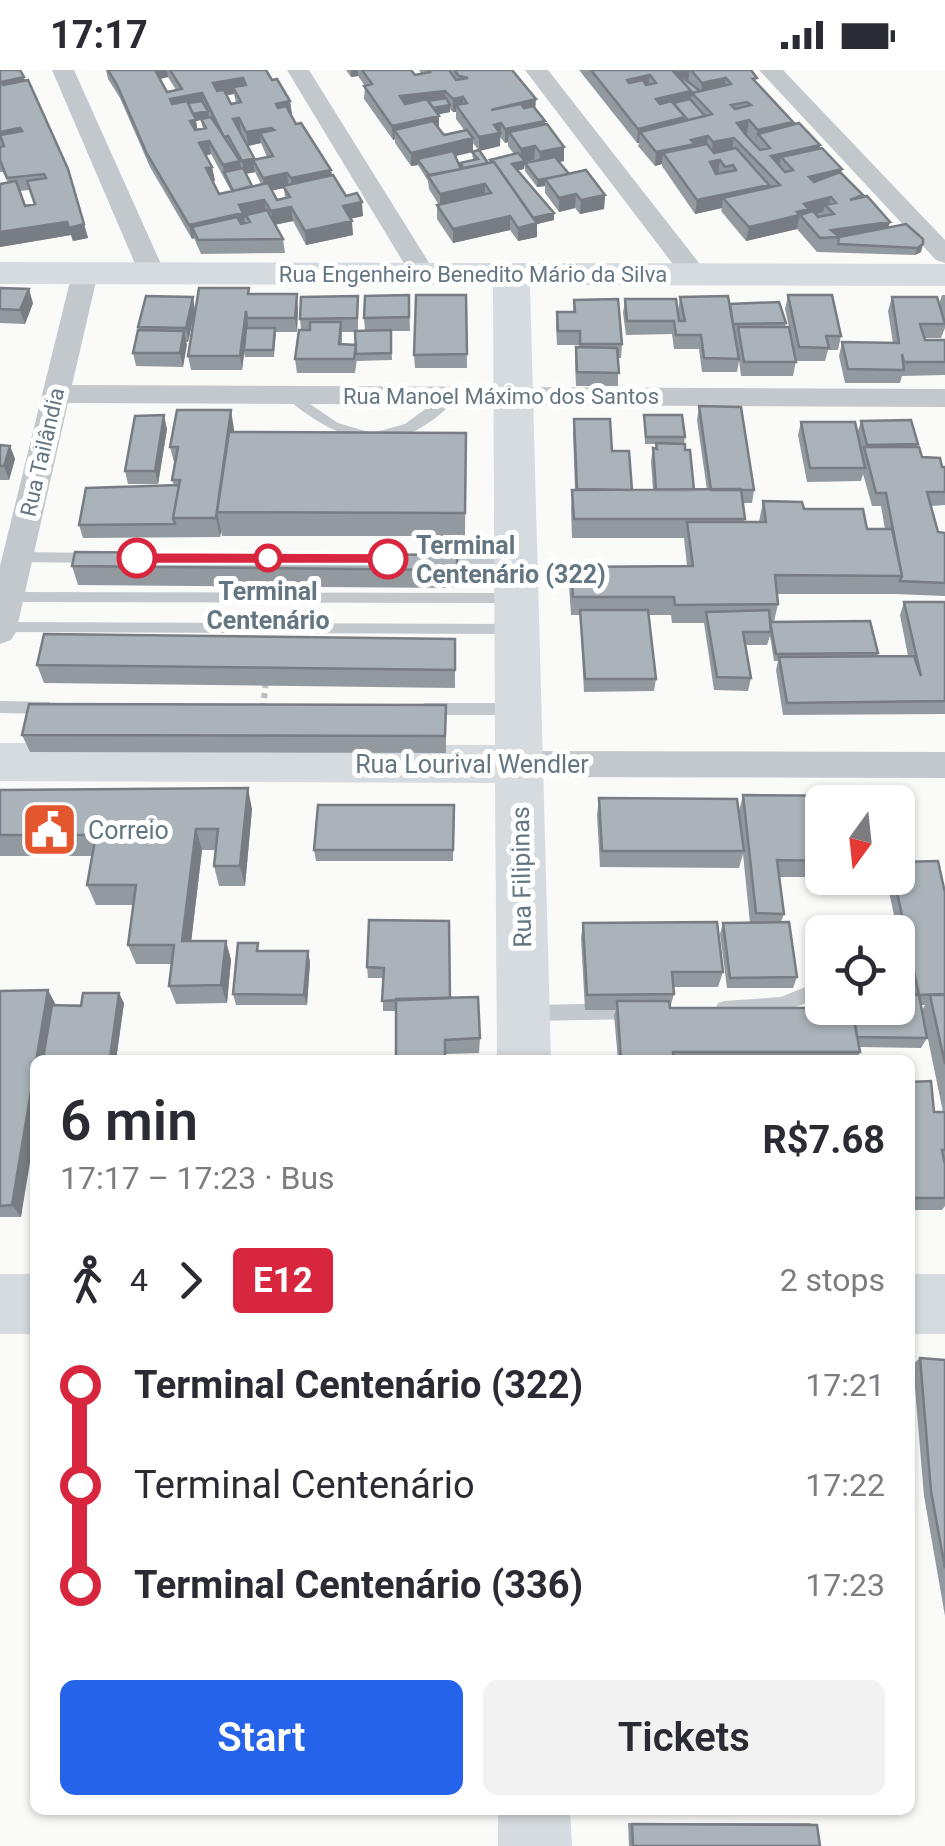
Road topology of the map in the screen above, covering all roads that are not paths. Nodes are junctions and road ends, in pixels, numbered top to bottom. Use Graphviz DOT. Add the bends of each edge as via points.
graph roads {
  1 [pos="63,70"];
  2 [pos="298,70"];
  3 [pos="536,70"];
  4 [pos="770,70"];
  5 [pos="945,256"];
  6 [pos="0,273"];
  7 [pos="85,273"];
  8 [pos="152,273"];
  9 [pos="423,274"];
  10 [pos="511,274"];
  11 [pos="694,274"];
  12 [pos="945,274"];
  13 [pos="56,394"];
  14 [pos="291,395"];
  15 [pos="452,396"];
  16 [pos="513,396"];
  17 [pos="944,402"];
  18 [pos="18,557"];
  19 [pos="120,558"];
  20 [pos="408,559"];
  21 [pos="516,596"];
  22 [pos="3,619"];
  23 [pos="0,708"];
  24 [pos="66,708"];
  25 [pos="401,709"];
  26 [pos="518,709"];
  27 [pos="0,762"];
  28 [pos="518,764"];
  29 [pos="945,765"];
  30 [pos="805,996"];
  31 [pos="703,1010"];
  32 [pos="663,1011"];
  33 [pos="524,1036"];
  34 [pos="0,1304"];
  35 [pos="30,1304"];
  36 [pos="915,1304"];
  37 [pos="945,1304"];
  38 [pos="534,1815"];
  39 [pos="534,1846"];
  1 -- 8 [label="street"];
  2 -- 9 [label="street"];
  3 -- 11 [label="street"];
  4 -- 5 [label="street"];
  6 -- 7 [label="street, Rua Engenheiro Benedito Mário da Silva"];
  7 -- 8 [label="street, Rua Engenheiro Benedito Mário da Silva"];
  7 -- 13 [label="street, Rua Tailândia"];
  8 -- 9 [label="street, Rua Engenheiro Benedito Mário da Silva"];
  9 -- 10 [label="street, Rua Engenheiro Benedito Mário da Silva"];
  10 -- 11 [label="street, Rua Engenheiro Benedito Mário da Silva"];
  10 -- 16 [label="street, Rua Filipinas"];
  11 -- 12 [label="street, Rua Engenheiro Benedito Mário da Silva"];
  13 -- 14 [label="street, Rua Manoel Máximo dos Santos"];
  13 -- 18 [label="street, Rua Tailândia"];
  14 -- 15 [label="street, Rua Manoel Máximo dos Santos"];
  14 -- 15 [label="lane" via="320,422 359,436 413,429"];
  15 -- 16 [label="street, Rua Manoel Máximo dos Santos"];
  16 -- 17 [label="street, Rua Manoel Máximo dos Santos"];
  16 -- 21 [label="street, Rua Filipinas"];
  18 -- 19 [label="lane"];
  18 -- 22 [label="street, Rua Tailândia"];
  20 -- 21 [label="lane"];
  21 -- 22 [label="lane"];
  21 -- 22 [label="lane"];
  21 -- 26 [label="street, Rua Filipinas"];
  23 -- 24 [label="lane"];
  25 -- 26 [label="lane"];
  26 -- 28 [label="street, Rua Filipinas"];
  27 -- 28 [label="street, Rua Lourival Wendler"];
  28 -- 29 [label="street, Rua Lourival Wendler"];
  28 -- 33 [label="street, Rua Filipinas"];
  30 -- 31 [label="lane" via="782,1006"];
  32 -- 33 [label="lane"];
  34 -- 35 [label="street"];
  36 -- 37 [label="street"];
  38 -- 39 [label="street"];
}
